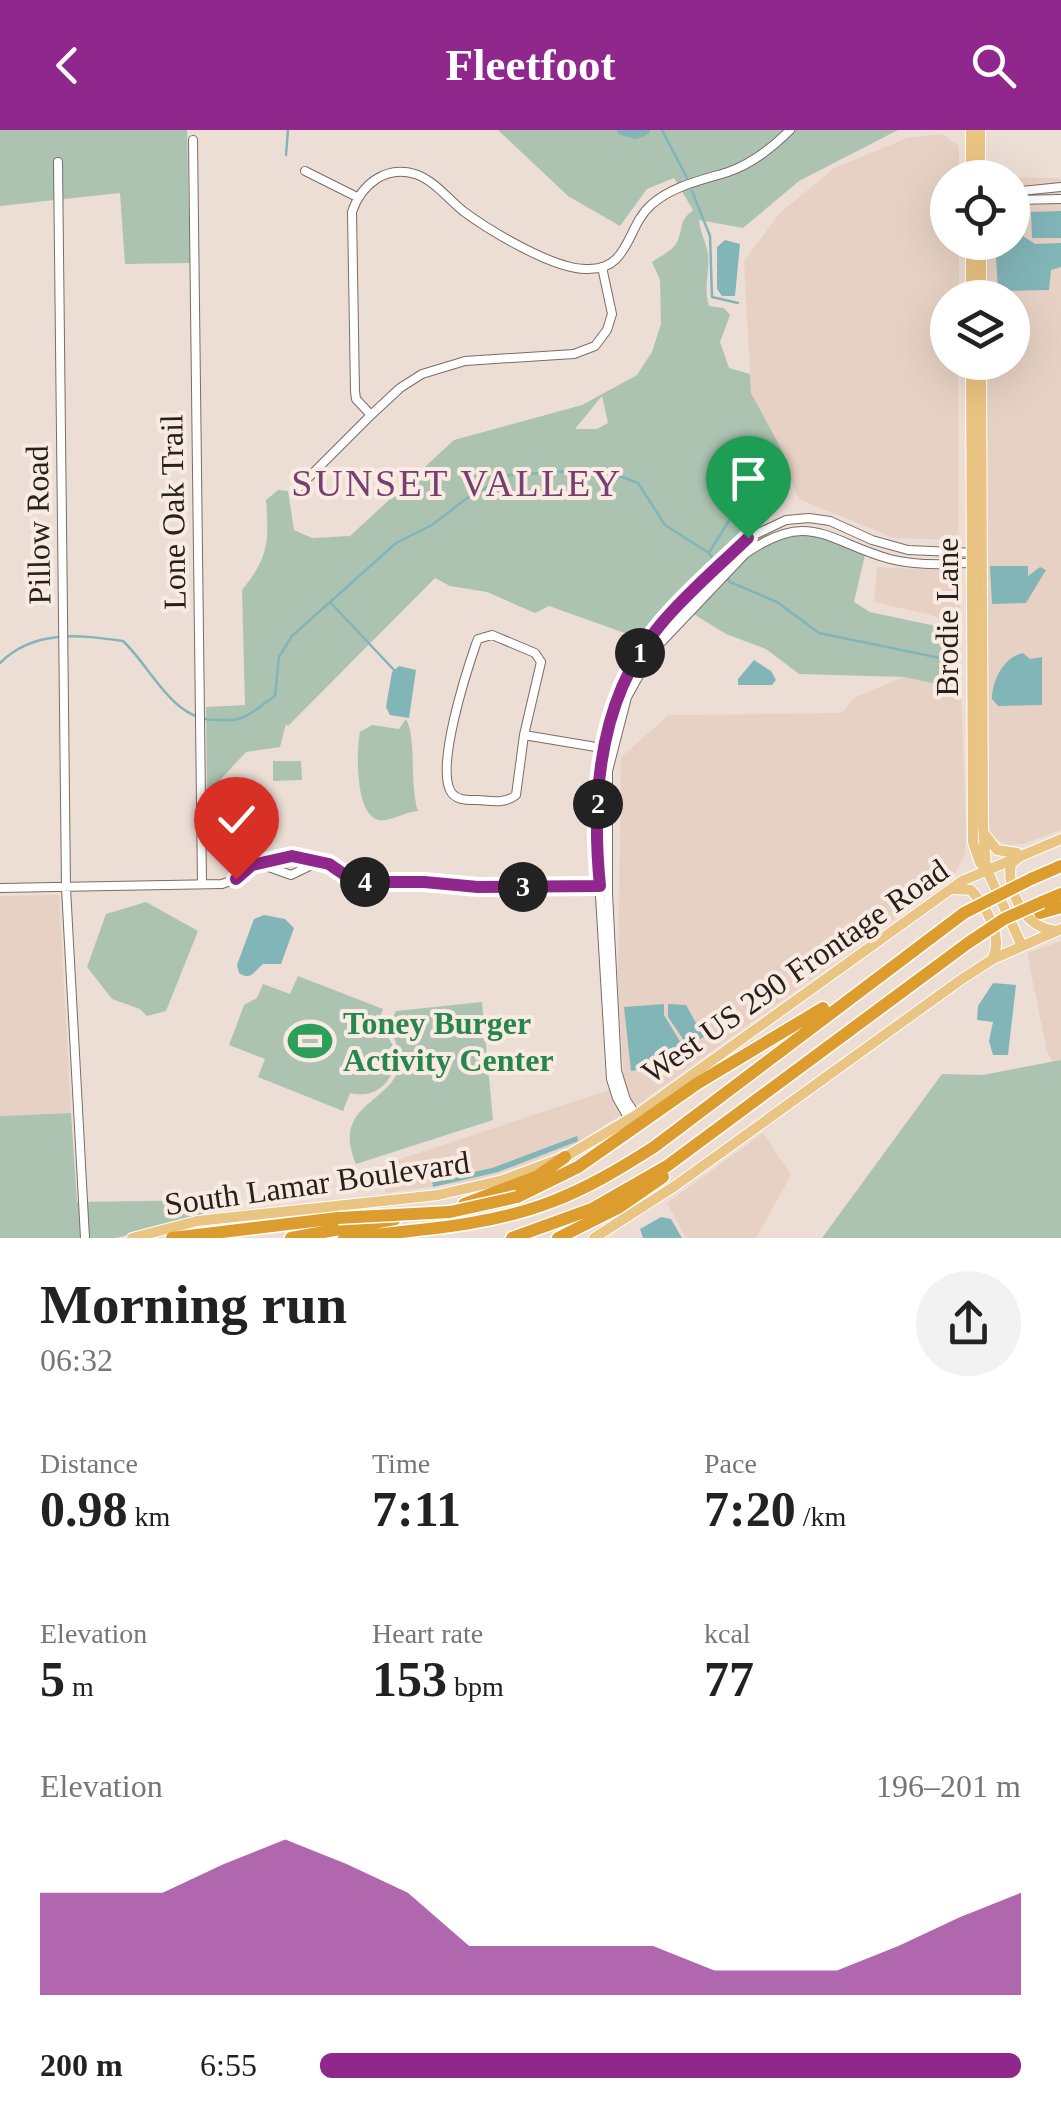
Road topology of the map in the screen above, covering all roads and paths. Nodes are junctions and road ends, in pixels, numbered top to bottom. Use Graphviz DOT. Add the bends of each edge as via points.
graph roads {
  1 [pos="790,130"];
  2 [pos="971,130"];
  3 [pos="980,130"];
  4 [pos="193,140"];
  5 [pos="971,160"];
  6 [pos="980,160"];
  7 [pos="58,162"];
  8 [pos="305,171"];
  9 [pos="1061,188"];
  10 [pos="1030,191"];
  11 [pos="357,197"];
  12 [pos="1061,199"];
  13 [pos="1030,200"];
  14 [pos="602,268"];
  15 [pos="976,380"];
  16 [pos="976,380"];
  17 [pos="371,415"];
  18 [pos="299,487"];
  19 [pos="976,558"];
  20 [pos="972,673"];
  21 [pos="982,713"];
  22 [pos="524,734"];
  23 [pos="608,749"];
  24 [pos="982,826"];
  25 [pos="1061,839"];
  26 [pos="973,842"];
  27 [pos="1023,852"];
  28 [pos="316,863"];
  29 [pos="259,864"];
  30 [pos="986,868"];
  31 [pos="1057,869"];
  32 [pos="962,880"];
  33 [pos="202,884"];
  34 [pos="604,886"];
  35 [pos="0,888"];
  36 [pos="66,888"];
  37 [pos="946,891"];
  38 [pos="1061,894"];
  39 [pos="1061,907"];
  40 [pos="1041,908"];
  41 [pos="1058,930"];
  42 [pos="1022,946"];
  43 [pos="993,959"];
  44 [pos="869,982"];
  45 [pos="632,1117"];
  46 [pos="698,1145"];
  47 [pos="565,1157"];
  48 [pos="85,1238"];
  49 [pos="132,1238"];
  50 [pos="172,1238"];
  51 [pos="291,1238"];
  52 [pos="344,1238"];
  53 [pos="512,1238"];
  54 [pos="558,1238"];
  55 [pos="594,1238"];
  1 -- 14 [label="street" via="730,172 655,202 623,254"];
  2 -- 5 [label="main road"];
  3 -- 6 [label="main road"];
  4 -- 33 [label="street, Lone Oak Trail"];
  7 -- 36 [label="street, Pillow Road"];
  8 -- 11 [label="street"];
  9 -- 10 [label="street"];
  11 -- 14 [label="street" via="382,175 413,174 515,243 568,266"];
  11 -- 17 [label="street" via="355,391"];
  12 -- 13 [label="street"];
  14 -- 17 [label="street" via="612,314 590,349 437,368"];
  15 -- 19 [label="main road, Brodie Lane"];
  16 -- 19 [label="main road, Brodie Lane"];
  17 -- 18 [label="street"];
  19 -- 20 [label="main road, Brodie Lane"];
  19 -- 21 [label="main road, Brodie Lane"];
  19 -- 23 [label="street" via="898,548 830,521 797,518 765,527 661,623 616,701"];
  20 -- 21 [label="main road"];
  20 -- 26 [label="main road, Brodie Lane"];
  21 -- 24 [label="main road, Brodie Lane"];
  22 -- 22 [label="street" via="541,662 535,652 484,636 456,711 449,787 454,795 513,798"];
  22 -- 23 [label="street"];
  23 -- 34 [label="street" via="598,782"];
  24 -- 27 [label="main road" via="992,846"];
  24 -- 30 [label="main road, Brodie Lane"];
  25 -- 27 [label="main road, West US 290 Frontage Road"];
  26 -- 30 [label="main road, Brodie Lane"];
  26 -- 32 [label="main road"];
  27 -- 30 [label="main road, West US 290 Frontage Road"];
  27 -- 41 [label="main road" via="1011,864 1010,887 1037,928"];
  28 -- 29 [label="street" via="288,856"];
  28 -- 29 [label="street" via="292,876"];
  28 -- 34 [label="street" via="355,882"];
  29 -- 33 [label="street" via="230,882"];
  30 -- 32 [label="main road, West US 290 Frontage Road"];
  30 -- 42 [label="main road, Brodie Lane"];
  31 -- 44 [label="highway, bridge" via="964,913"];
  32 -- 37 [label="main road, West US 290 Frontage Road"];
  33 -- 36 [label="street"];
  34 -- 45 [label="street" via="611,1078"];
  35 -- 36 [label="street"];
  36 -- 48 [label="street, Pillow Road"];
  37 -- 43 [label="main road" via="961,887 977,896 996,933"];
  37 -- 45 [label="main road, West US 290 Frontage Road"];
  38 -- 40 [label="highway"];
  39 -- 40 [label="highway"];
  40 -- 46 [label="highway, bridge" via="1004,920 968,943"];
  41 -- 42 [label="main road"];
  42 -- 43 [label="main road"];
  43 -- 55 [label="main road"];
  44 -- 50 [label="highway, bridge" via="698,1083 578,1167 518,1197 450,1212"];
  44 -- 52 [label="highway" via="654,1146 581,1190 476,1222"];
  45 -- 47 [label="main road, West US 290 Frontage Road"];
  46 -- 53 [label="highway" via="592,1209"];
  46 -- 54 [label="highway" via="642,1193"];
  47 -- 49 [label="main road, South Lamar Boulevard" via="438,1195 196,1221"];
  47 -- 51 [label="highway" via="538,1176 473,1201"];
}
